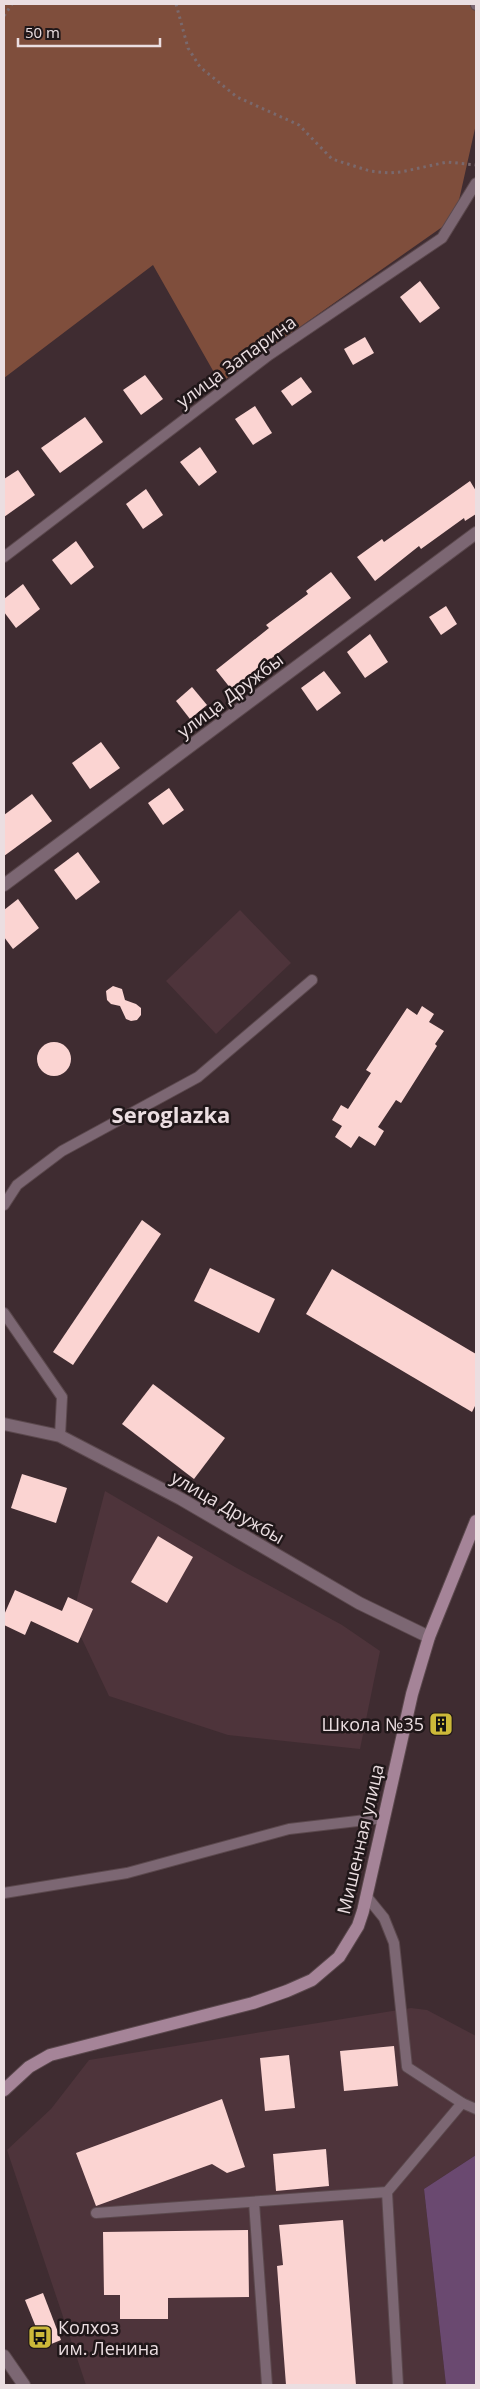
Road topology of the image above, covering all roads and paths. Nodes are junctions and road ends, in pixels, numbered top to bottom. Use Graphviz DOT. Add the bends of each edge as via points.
graph roads {
  1 [pos="12,4"];
  2 [pos="176,4"];
  3 [pos="4,16"];
  4 [pos="476,166"];
  5 [pos="476,183"];
  6 [pos="476,532"];
  7 [pos="4,557"];
  8 [pos="4,885"];
  9 [pos="312,980"];
  10 [pos="4,1205"];
  11 [pos="4,1313"];
  12 [pos="4,1424"];
  13 [pos="60,1436"];
  14 [pos="476,1520"];
  15 [pos="429,1637"];
  16 [pos="383,1818"];
  17 [pos="4,1893"];
  18 [pos="367,1897"];
  19 [pos="4,2090"];
  20 [pos="462,2103"];
  21 [pos="476,2109"];
  22 [pos="387,2192"];
  23 [pos="254,2202"];
  24 [pos="96,2214"];
  25 [pos="4,2356"];
  26 [pos="24,2385"];
  27 [pos="266,2385"];
  28 [pos="398,2385"];
  1 -- 3 [label="path"];
  2 -- 4 [label="path" via="188,48 200,68 238,97 298,125 332,159 370,171 389,173 447,162"];
  5 -- 7 [label="lane, улица Запарина" via="442,238 269,354"];
  6 -- 8 [label="street, улица Дружбы"];
  9 -- 10 [label="lane" via="198,1077 62,1151 17,1185"];
  11 -- 13 [label="lane" via="62,1397"];
  12 -- 13 [label="street, улица Дружбы"];
  13 -- 15 [label="street, улица Дружбы" via="181,1499 359,1603"];
  14 -- 15 [label="main road, Мишенная улица"];
  15 -- 16 [label="main road, Мишенная улица"];
  16 -- 17 [label="lane" via="289,1829 127,1873"];
  16 -- 18 [label="main road, Мишенная улица"];
  18 -- 19 [label="main road, Мишенная улица" via="358,1926 348,1944 312,1980 253,2003 62,2050 29,2067"];
  18 -- 20 [label="lane" via="384,1918 394,1943 407,2067"];
  20 -- 21 [label="lane"];
  20 -- 22 [label="lane"];
  22 -- 23 [label="lane"];
  22 -- 28 [label="lane"];
  23 -- 24 [label="lane"];
  23 -- 27 [label="lane"];
  25 -- 26 [label="street"];
}
